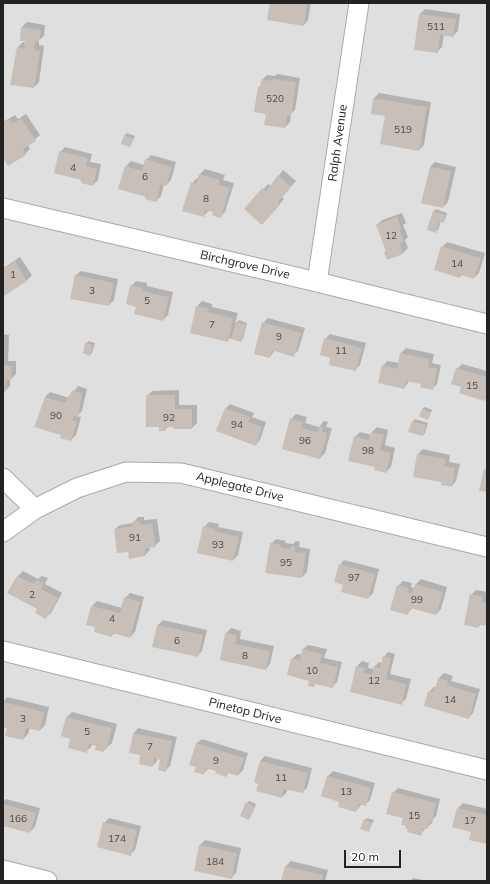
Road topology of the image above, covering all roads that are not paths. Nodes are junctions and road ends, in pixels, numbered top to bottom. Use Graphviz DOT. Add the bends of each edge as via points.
graph roads {
  1 [pos="359,3"];
  2 [pos="3,208"];
  3 [pos="317,282"];
  4 [pos="487,324"];
  5 [pos="3,478"];
  6 [pos="35,509"];
  7 [pos="3,532"];
  8 [pos="487,547"];
  9 [pos="3,651"];
  10 [pos="487,770"];
  11 [pos="3,870"];
  12 [pos="47,881"];
  1 -- 3 [label="street, Ralph Avenue"];
  2 -- 3 [label="street, Birchgrove Drive"];
  3 -- 4 [label="street, Birchgrove Drive"];
  5 -- 6 [label="street"];
  6 -- 7 [label="street, Applegate Drive"];
  6 -- 8 [label="street, Applegate Drive" via="77,488 126,472 181,473"];
  9 -- 10 [label="street, Pinetop Drive"];
  11 -- 12 [label="street"];
}
